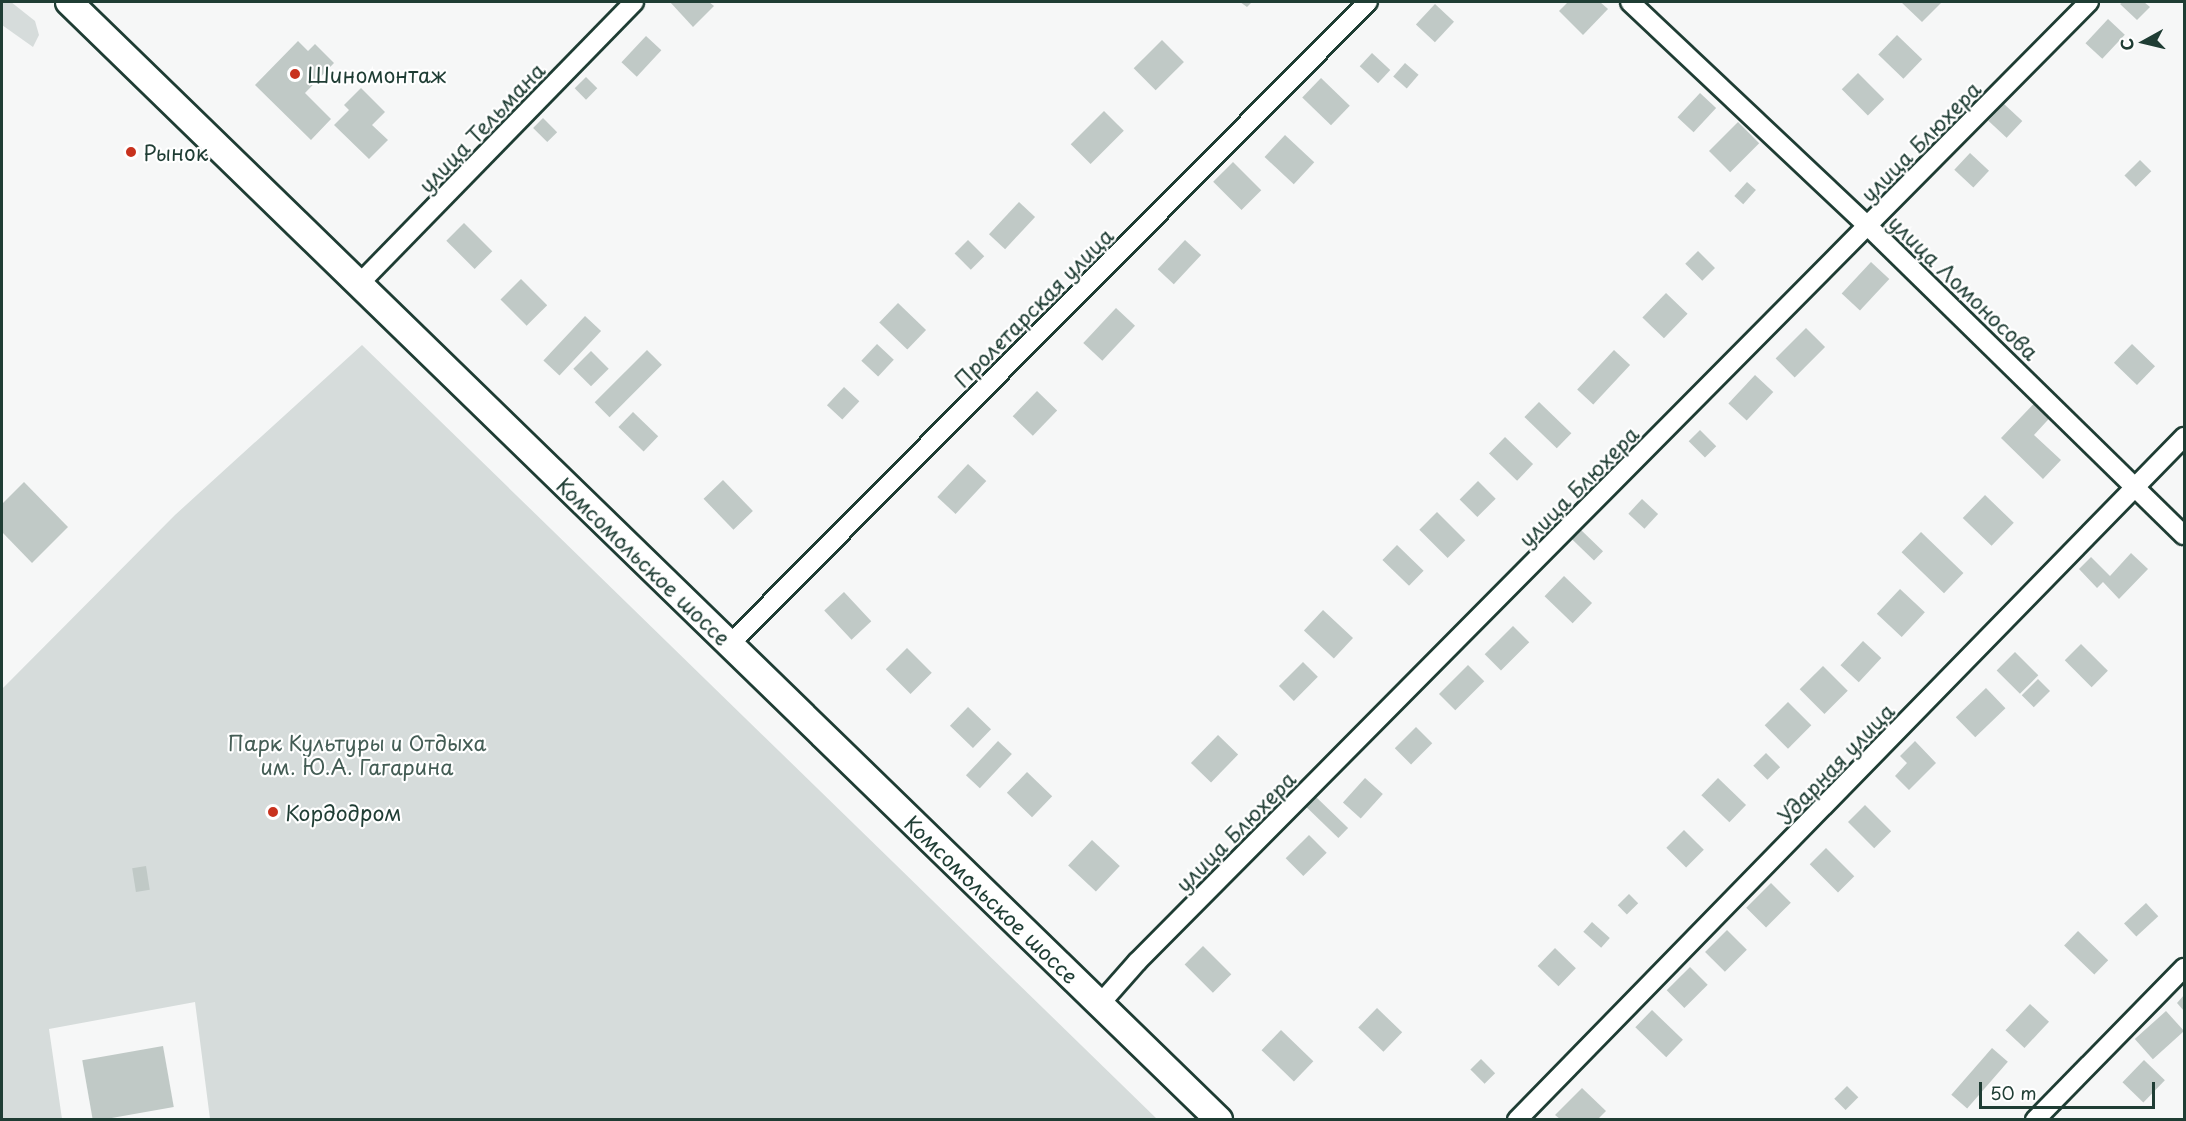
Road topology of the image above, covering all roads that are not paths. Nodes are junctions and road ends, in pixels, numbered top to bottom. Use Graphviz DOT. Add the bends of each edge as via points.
graph roads {
  1 [pos="69,2"];
  2 [pos="634,2"];
  3 [pos="1368,2"];
  4 [pos="1630,2"];
  5 [pos="2089,2"];
  6 [pos="1868,226"];
  7 [pos="359,284"];
  8 [pos="2184,438"];
  9 [pos="2137,486"];
  10 [pos="2184,535"];
  11 [pos="730,644"];
  12 [pos="2184,968"];
  13 [pos="1100,1004"];
  14 [pos="1219,1119"];
  15 [pos="1517,1119"];
  16 [pos="2035,1119"];
  1 -- 7 [label="main road, Комсомольское шоссе"];
  2 -- 7 [label="street, улица Тельмана"];
  3 -- 11 [label="street, Пролетарская улица"];
  4 -- 6 [label="street, улица Ломоносова"];
  5 -- 6 [label="street, улица Блюхера"];
  6 -- 9 [label="street, улица Ломоносова"];
  6 -- 13 [label="street, улица Блюхера" via="1137,962"];
  7 -- 11 [label="main road, Комсомольское шоссе"];
  8 -- 9 [label="street, Ударная улица"];
  9 -- 10 [label="street, улица Ломоносова"];
  9 -- 15 [label="street, Ударная улица"];
  11 -- 13 [label="main road, Комсомольское шоссе"];
  12 -- 16 [label="street"];
  13 -- 14 [label="main road, Комсомольское шоссе"];
}
